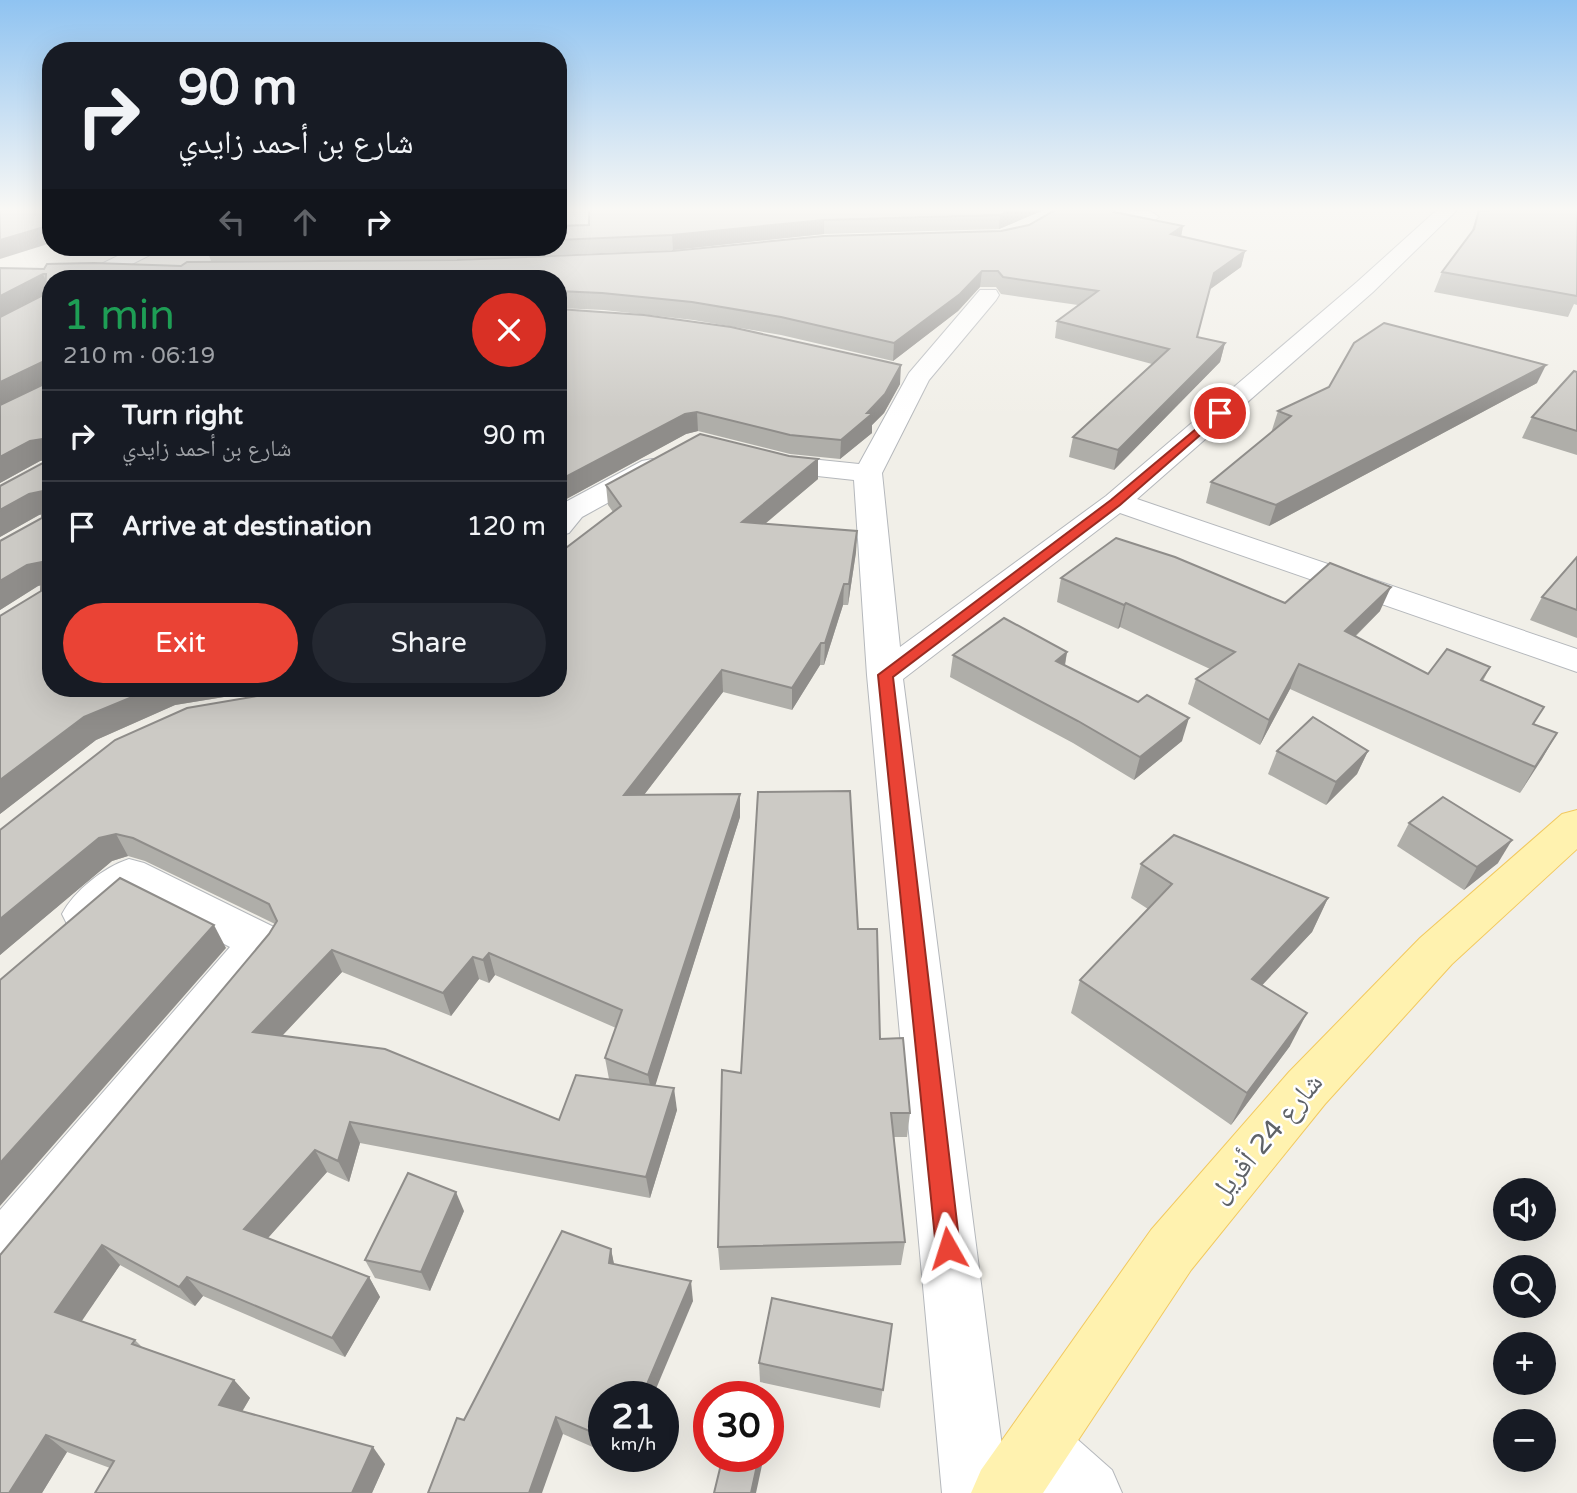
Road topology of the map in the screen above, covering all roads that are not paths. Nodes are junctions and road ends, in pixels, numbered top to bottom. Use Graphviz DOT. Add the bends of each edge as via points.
graph roads {
  1 [pos="1374,279"];
  2 [pos="988,295"];
  3 [pos="892,371"];
  4 [pos="918,378"];
  5 [pos="737,452"];
  6 [pos="674,455"];
  7 [pos="868,473"];
  8 [pos="1116,502"];
  9 [pos="567,516"];
  10 [pos="1577,661"];
  11 [pos="885,675"];
  12 [pos="1577,825"];
  13 [pos="50,943"];
  14 [pos="0,1253"];
  15 [pos="1020,1470"];
  16 [pos="975,1493"];
  17 [pos="1089,1493"];
  1 -- 8 [label="street"];
  2 -- 4 [label="street"];
  3 -- 4 [label="street"];
  4 -- 7 [label="street"];
  5 -- 7 [label="street" via="790,465"];
  6 -- 9 [label="street"];
  7 -- 11 [label="street"];
  8 -- 10 [label="street"];
  8 -- 11 [label="street"];
  11 -- 16 [label="street"];
  12 -- 15 [label="main road, شارع 24 أفريل" via="1436,951 1307,1088 1171,1250"];
  13 -- 14 [label="street" via="129,875 262,942"];
  15 -- 17 [label="street"];
}
